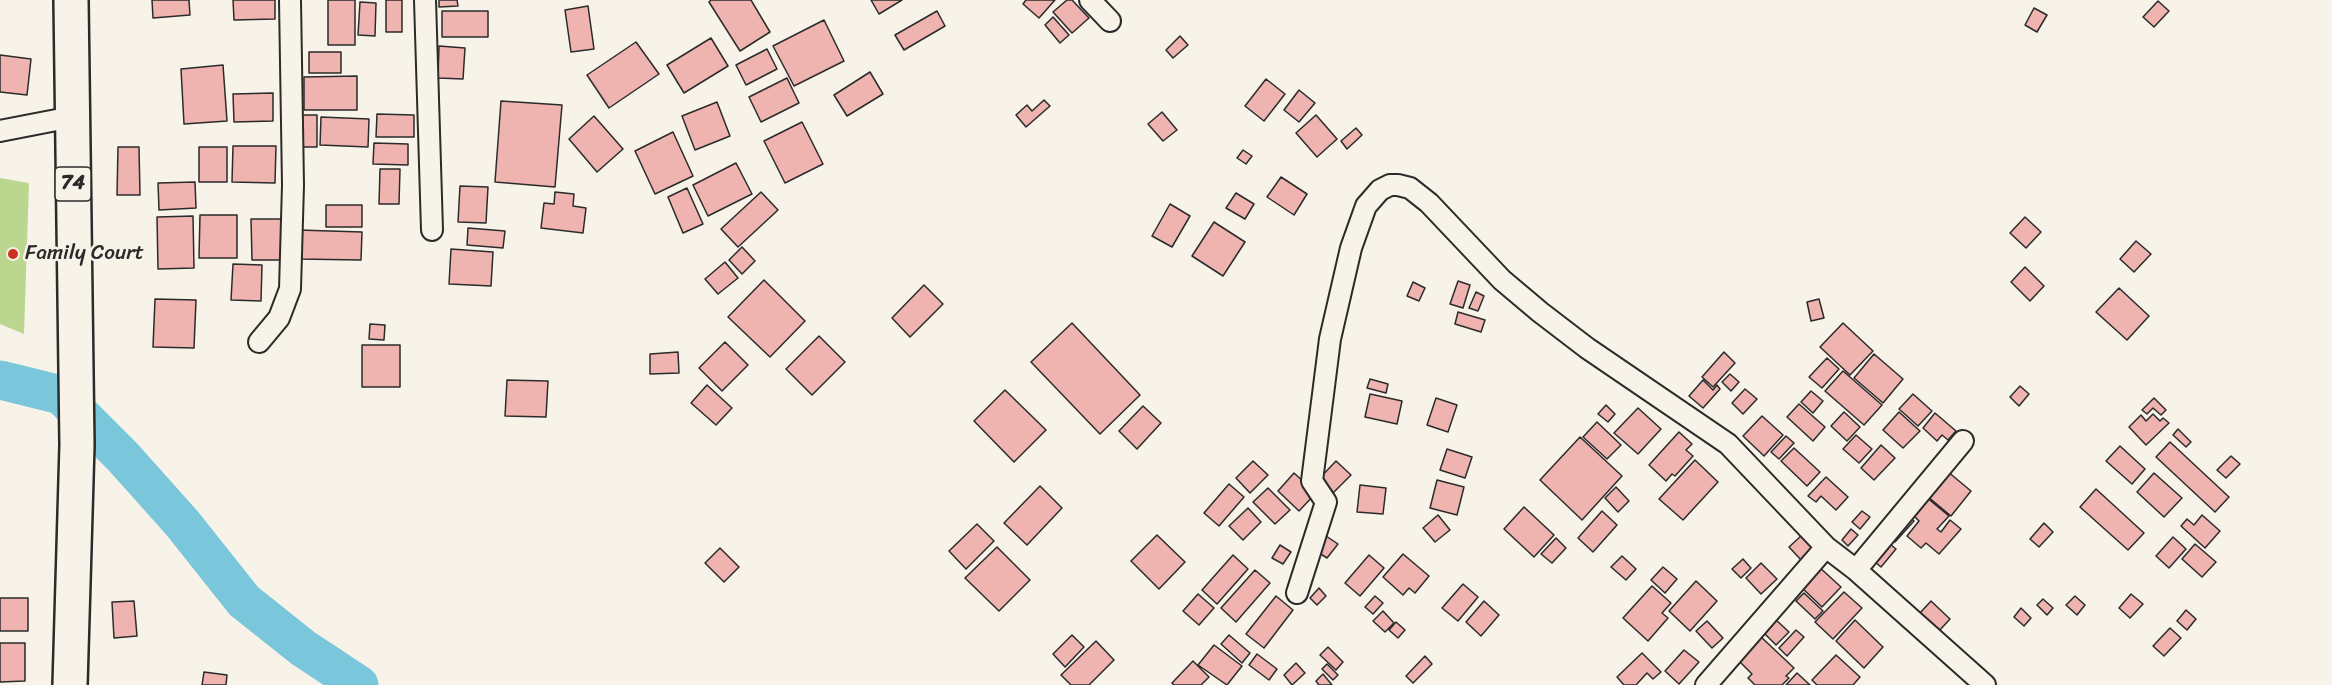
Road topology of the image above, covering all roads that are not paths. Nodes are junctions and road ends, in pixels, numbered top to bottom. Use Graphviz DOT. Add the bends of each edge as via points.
graph roads {
  1 [pos="71,0"];
  2 [pos="290,0"];
  3 [pos="425,0"];
  4 [pos="1090,0"];
  5 [pos="1110,21"];
  6 [pos="72,117"];
  7 [pos="0,131"];
  8 [pos="432,230"];
  9 [pos="259,342"];
  10 [pos="1963,441"];
  11 [pos="1826,547"];
  12 [pos="1856,570"];
  13 [pos="1298,594"];
  14 [pos="70,685"];
  15 [pos="1706,685"];
  16 [pos="1985,685"];
  1 -- 6 [label="highway, 74"];
  2 -- 9 [label="street" via="290,281 279,318"];
  3 -- 8 [label="street"];
  4 -- 5 [label="street"];
  6 -- 7 [label="street"];
  6 -- 14 [label="highway, 74" via="76,445"];
  10 -- 12 [label="street"];
  11 -- 12 [label="street"];
  11 -- 13 [label="street" via="1728,444 1540,312 1502,280 1429,202 1410,188 1390,185 1366,206 1351,248 1330,339 1312,481 1326,502"];
  11 -- 15 [label="street"];
  12 -- 16 [label="street"];
}
